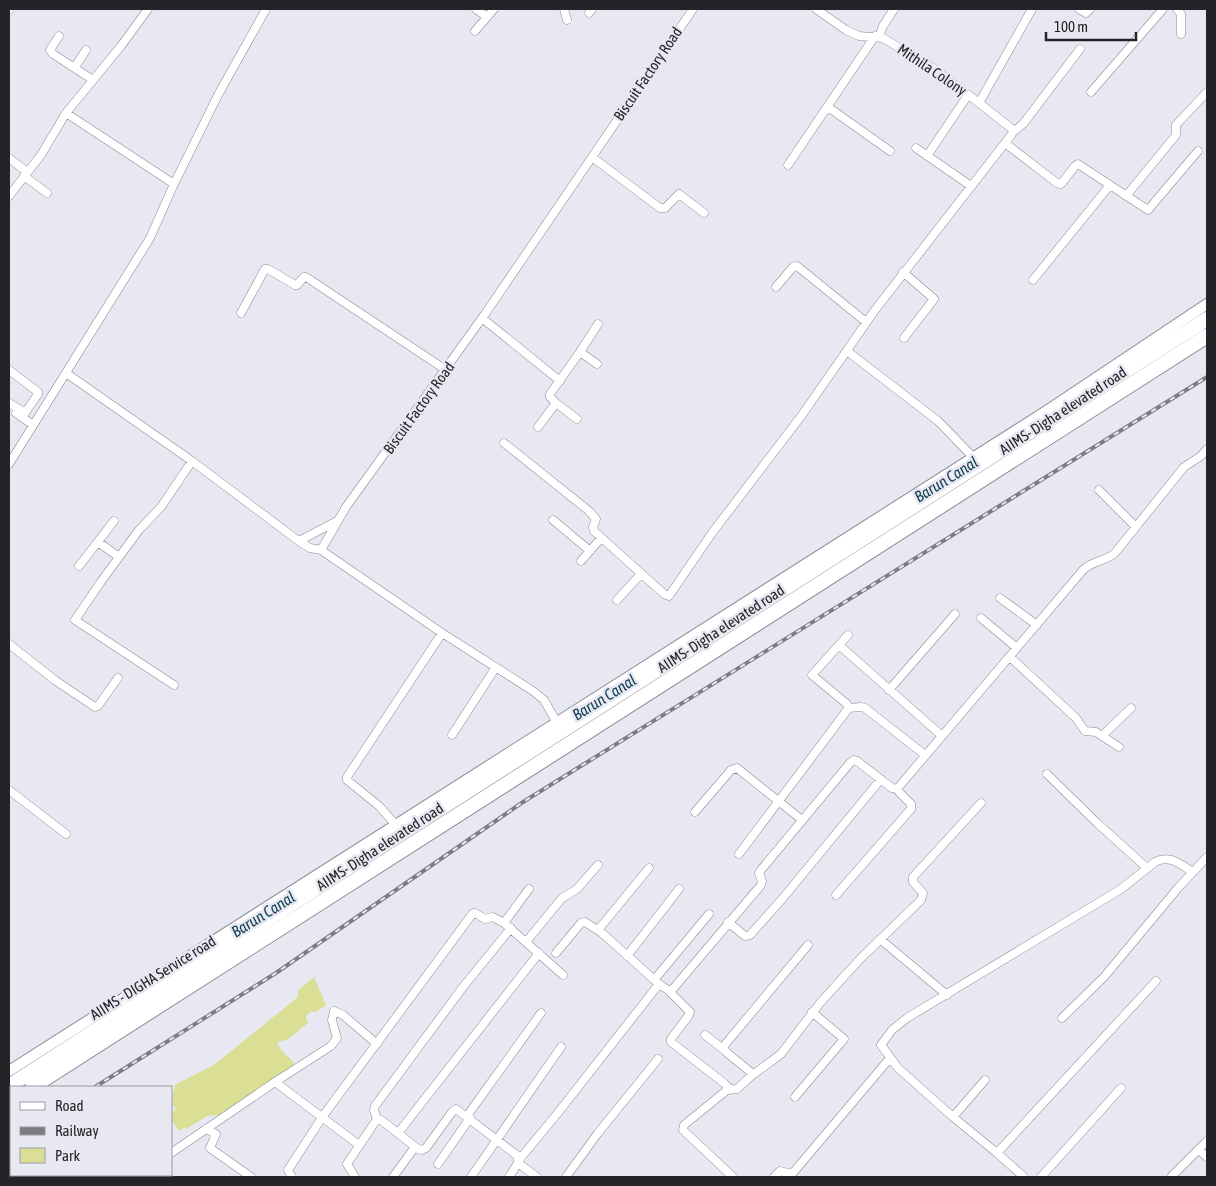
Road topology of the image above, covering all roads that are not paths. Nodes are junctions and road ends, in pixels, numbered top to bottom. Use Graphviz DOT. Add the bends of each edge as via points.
graph roads {
  1 [pos="148,9"];
  2 [pos="266,9"];
  3 [pos="476,9"];
  4 [pos="494,9"];
  5 [pos="565,9"];
  6 [pos="693,9"];
  7 [pos="816,9"];
  8 [pos="894,9"];
  9 [pos="1032,9"];
  10 [pos="1079,9"];
  11 [pos="1090,9"];
  12 [pos="1163,9"];
  13 [pos="1177,9"];
  14 [pos="487,17"];
  15 [pos="567,20"];
  16 [pos="475,31"];
  17 [pos="1182,34"];
  18 [pos="59,36"];
  19 [pos="877,36"];
  20 [pos="1080,49"];
  21 [pos="86,50"];
  22 [pos="75,67"];
  23 [pos="93,80"];
  24 [pos="1091,92"];
  25 [pos="1207,92"];
  26 [pos="968,95"];
  27 [pos="979,103"];
  28 [pos="828,107"];
  29 [pos="66,113"];
  30 [pos="1013,132"];
  31 [pos="1005,144"];
  32 [pos="916,148"];
  33 [pos="890,151"];
  34 [pos="1198,151"];
  35 [pos="927,156"];
  36 [pos="592,157"];
  37 [pos="9,158"];
  38 [pos="788,165"];
  39 [pos="26,174"];
  40 [pos="174,184"];
  41 [pos="1110,185"];
  42 [pos="971,186"];
  43 [pos="47,193"];
  44 [pos="9,196"];
  45 [pos="1126,196"];
  46 [pos="704,213"];
  47 [pos="903,272"];
  48 [pos="1033,280"];
  49 [pos="776,287"];
  50 [pos="1207,304"];
  51 [pos="241,313"];
  52 [pos="482,318"];
  53 [pos="1207,318"];
  54 [pos="866,322"];
  55 [pos="598,324"];
  56 [pos="1207,336"];
  57 [pos="904,338"];
  58 [pos="847,351"];
  59 [pos="580,352"];
  60 [pos="597,364"];
  61 [pos="9,370"];
  62 [pos="446,370"];
  63 [pos="66,373"];
  64 [pos="560,382"];
  65 [pos="33,402"];
  66 [pos="9,403"];
  67 [pos="556,403"];
  68 [pos="9,407"];
  69 [pos="44,409"];
  70 [pos="577,419"];
  71 [pos="34,425"];
  72 [pos="538,427"];
  73 [pos="504,443"];
  74 [pos="1207,449"];
  75 [pos="972,456"];
  76 [pos="192,461"];
  77 [pos="9,464"];
  78 [pos="1099,490"];
  79 [pos="338,520"];
  80 [pos="553,520"];
  81 [pos="114,522"];
  82 [pos="1136,527"];
  83 [pos="601,538"];
  84 [pos="299,541"];
  85 [pos="98,542"];
  86 [pos="321,550"];
  87 [pos="590,551"];
  88 [pos="119,557"];
  89 [pos="581,561"];
  90 [pos="79,566"];
  91 [pos="641,574"];
  92 [pos="1000,598"];
  93 [pos="617,600"];
  94 [pos="955,614"];
  95 [pos="980,618"];
  96 [pos="1037,625"];
  97 [pos="442,632"];
  98 [pos="848,635"];
  99 [pos="9,644"];
  100 [pos="839,645"];
  101 [pos="1017,648"];
  102 [pos="1010,657"];
  103 [pos="496,666"];
  104 [pos="118,678"];
  105 [pos="174,685"];
  106 [pos="889,690"];
  107 [pos="848,708"];
  108 [pos="1131,708"];
  109 [pos="556,721"];
  110 [pos="452,735"];
  111 [pos="941,736"];
  112 [pos="1102,736"];
  113 [pos="1118,748"];
  114 [pos="925,755"];
  115 [pos="1047,774"];
  116 [pos="881,779"];
  117 [pos="896,789"];
  118 [pos="9,790"];
  119 [pos="778,802"];
  120 [pos="981,803"];
  121 [pos="695,812"];
  122 [pos="802,820"];
  123 [pos="396,825"];
  124 [pos="66,834"];
  125 [pos="739,854"];
  126 [pos="1207,857"];
  127 [pos="598,865"];
  128 [pos="649,868"];
  129 [pos="1147,868"];
  130 [pos="1193,872"];
  131 [pos="529,889"];
  132 [pos="679,889"];
  133 [pos="836,895"];
  134 [pos="709,914"];
  135 [pos="728,922"];
  136 [pos="504,923"];
  137 [pos="511,928"];
  138 [pos="598,930"];
  139 [pos="880,939"];
  140 [pos="526,942"];
  141 [pos="808,945"];
  142 [pos="539,953"];
  143 [pos="556,953"];
  144 [pos="627,956"];
  145 [pos="563,975"];
  146 [pos="1156,981"];
  147 [pos="657,982"];
  148 [pos="668,990"];
  149 [pos="946,995"];
  150 [pos="812,1012"];
  151 [pos="541,1013"];
  152 [pos="1062,1018"];
  153 [pos="705,1035"];
  154 [pos="377,1044"];
  155 [pos="561,1047"];
  156 [pos="723,1049"];
  157 [pos="890,1058"];
  158 [pos="658,1059"];
  159 [pos="9,1071"];
  160 [pos="753,1074"];
  161 [pos="986,1080"];
  162 [pos="275,1082"];
  163 [pos="9,1086"];
  164 [pos="34,1086"];
  165 [pos="1121,1088"];
  166 [pos="730,1089"];
  167 [pos="795,1097"];
  168 [pos="323,1116"];
  169 [pos="468,1117"];
  170 [pos="953,1117"];
  171 [pos="377,1119"];
  172 [pos="206,1129"];
  173 [pos="398,1133"];
  174 [pos="496,1138"];
  175 [pos="1207,1141"];
  176 [pos="359,1145"];
  177 [pos="415,1147"];
  178 [pos="1199,1150"];
  179 [pos="172,1152"];
  180 [pos="997,1153"];
  181 [pos="1207,1157"];
  182 [pos="518,1162"];
  183 [pos="438,1164"];
  184 [pos="251,1177"];
  185 [pos="292,1177"];
  186 [pos="356,1177"];
  187 [pos="393,1177"];
  188 [pos="471,1177"];
  189 [pos="509,1177"];
  190 [pos="538,1177"];
  191 [pos="566,1177"];
  192 [pos="733,1177"];
  193 [pos="774,1177"];
  194 [pos="1024,1177"];
  195 [pos="1041,1177"];
  196 [pos="1171,1177"];
  1 -- 23 [label="street"];
  2 -- 40 [label="street" via="218,94"];
  3 -- 14 [label="street"];
  4 -- 14 [label="street"];
  5 -- 15 [label="street"];
  6 -- 36 [label="street, Biscuit Factory Road"];
  7 -- 19 [label="street, Mithila Colony" via="852,33 864,38"];
  8 -- 19 [label="street"];
  9 -- 27 [label="street, Mithila Colony"];
  10 -- 11 [label="street" via="1086,13"];
  12 -- 24 [label="street"];
  13 -- 17 [label="street"];
  14 -- 16 [label="street"];
  18 -- 22 [label="street" via="50,50"];
  19 -- 26 [label="street, Mithila Colony" via="933,68"];
  19 -- 28 [label="street"];
  20 -- 30 [label="street" via="1023,124"];
  21 -- 22 [label="street"];
  22 -- 23 [label="street"];
  23 -- 29 [label="street"];
  25 -- 45 [label="street" via="1176,125 1176,135"];
  26 -- 27 [label="street, Mithila Colony"];
  26 -- 35 [label="street"];
  27 -- 30 [label="street"];
  28 -- 33 [label="street"];
  28 -- 38 [label="street"];
  29 -- 39 [label="street"];
  29 -- 40 [label="street"];
  30 -- 31 [label="street"];
  31 -- 41 [label="street" via="1059,184 1077,164"];
  31 -- 42 [label="street"];
  32 -- 35 [label="street"];
  34 -- 45 [label="street" via="1150,210"];
  35 -- 42 [label="street"];
  36 -- 46 [label="street" via="660,208 665,208 679,194"];
  36 -- 52 [label="street, Biscuit Factory Road"];
  37 -- 39 [label="street"];
  39 -- 43 [label="street"];
  39 -- 44 [label="street"];
  40 -- 63 [label="street" via="150,238"];
  41 -- 45 [label="street"];
  41 -- 48 [label="street"];
  42 -- 47 [label="street"];
  47 -- 54 [label="street"];
  47 -- 57 [label="street" via="934,299"];
  49 -- 54 [label="street" via="797,266"];
  50 -- 75 [label="main road, AIIMS - DIGHA Service road"];
  51 -- 62 [label="street" via="265,269 296,285 306,277"];
  52 -- 62 [label="street, Biscuit Factory Road"];
  52 -- 64 [label="street"];
  53 -- 163 [label="highway, AIIMS- Digha elevated road"];
  54 -- 58 [label="street"];
  55 -- 59 [label="street"];
  56 -- 164 [label="highway, AIIMS- Digha elevated road"];
  58 -- 75 [label="street" via="938,421"];
  58 -- 91 [label="street" via="669,596"];
  59 -- 60 [label="street"];
  59 -- 64 [label="street"];
  61 -- 65 [label="street" via="37,390"];
  62 -- 79 [label="street, Biscuit Factory Road"];
  63 -- 69 [label="street"];
  63 -- 76 [label="street"];
  64 -- 67 [label="street" via="550,395"];
  65 -- 66 [label="street" via="25,413"];
  65 -- 69 [label="street"];
  67 -- 70 [label="street"];
  67 -- 72 [label="street"];
  68 -- 71 [label="street"];
  69 -- 71 [label="street"];
  71 -- 77 [label="street"];
  73 -- 83 [label="street" via="595,516 592,529"];
  74 -- 82 [label="street" via="1184,467"];
  75 -- 109 [label="main road, AIIMS - DIGHA Service road"];
  76 -- 84 [label="street"];
  76 -- 88 [label="street" via="161,508"];
  78 -- 82 [label="street"];
  79 -- 84 [label="street"];
  79 -- 86 [label="street, Biscuit Factory Road"];
  80 -- 87 [label="street"];
  81 -- 85 [label="street"];
  82 -- 96 [label="street" via="1111,556 1086,567"];
  83 -- 87 [label="street"];
  83 -- 91 [label="street"];
  84 -- 86 [label="street"];
  85 -- 88 [label="street"];
  85 -- 90 [label="street"];
  86 -- 97 [label="street"];
  87 -- 89 [label="street"];
  88 -- 105 [label="street" via="75,620"];
  91 -- 93 [label="street"];
  92 -- 96 [label="street"];
  94 -- 106 [label="street"];
  95 -- 101 [label="street"];
  96 -- 101 [label="street"];
  97 -- 103 [label="street"];
  97 -- 123 [label="street" via="346,777"];
  98 -- 100 [label="street"];
  99 -- 104 [label="street" via="95,707"];
  100 -- 106 [label="street"];
  100 -- 107 [label="street" via="812,675"];
  101 -- 102 [label="street"];
  102 -- 111 [label="street"];
  102 -- 112 [label="street" via="1076,718 1085,731 1094,731"];
  103 -- 109 [label="street" via="540,696"];
  103 -- 110 [label="street"];
  106 -- 111 [label="street"];
  107 -- 114 [label="street" via="866,708"];
  107 -- 119 [label="street"];
  108 -- 112 [label="street"];
  109 -- 123 [label="main road, AIIMS - DIGHA Service road"];
  111 -- 114 [label="street"];
  112 -- 113 [label="street"];
  114 -- 117 [label="street"];
  115 -- 129 [label="street"];
  116 -- 117 [label="street"];
  116 -- 122 [label="street" via="859,762 852,761"];
  116 -- 135 [label="street" via="750,935 745,936"];
  117 -- 133 [label="street" via="911,804 911,809"];
  118 -- 124 [label="street"];
  119 -- 121 [label="street" via="735,768"];
  119 -- 122 [label="street"];
  119 -- 125 [label="street"];
  120 -- 139 [label="street" via="914,876 912,880 922,898"];
  122 -- 135 [label="street" via="759,873 761,885"];
  123 -- 159 [label="main road, AIIMS - DIGHA Service road"];
  126 -- 130 [label="street"];
  127 -- 140 [label="street" via="577,889 562,898"];
  128 -- 138 [label="street"];
  129 -- 130 [label="street" via="1166,858"];
  129 -- 149 [label="street" via="1125,886"];
  130 -- 152 [label="street" via="1104,977"];
  131 -- 136 [label="street"];
  132 -- 144 [label="street"];
  134 -- 147 [label="street"];
  135 -- 148 [label="street" via="673,989"];
  136 -- 137 [label="street"];
  136 -- 154 [label="street" via="493,917 486,920 471,914"];
  137 -- 140 [label="street"];
  137 -- 171 [label="street" via="374,1106"];
  138 -- 143 [label="street" via="582,922"];
  138 -- 144 [label="street"];
  139 -- 149 [label="street"];
  139 -- 150 [label="street"];
  140 -- 142 [label="street"];
  141 -- 156 [label="street"];
  142 -- 145 [label="street"];
  142 -- 173 [label="street"];
  144 -- 147 [label="street"];
  146 -- 180 [label="street"];
  147 -- 148 [label="street"];
  147 -- 182 [label="street"];
  148 -- 166 [label="street" via="690,1012 671,1042"];
  149 -- 157 [label="street" via="892,1030 881,1045"];
  150 -- 160 [label="street" via="785,1050"];
  150 -- 167 [label="street" via="844,1039"];
  151 -- 169 [label="street"];
  153 -- 156 [label="street"];
  154 -- 162 [label="street" via="334,1011 332,1020 337,1034 334,1043"];
  154 -- 168 [label="street"];
  155 -- 174 [label="street"];
  156 -- 160 [label="street"];
  157 -- 170 [label="street"];
  157 -- 193 [label="street" via="792,1174 780,1171"];
  158 -- 191 [label="street"];
  160 -- 166 [label="street" via="737,1090"];
  161 -- 170 [label="street"];
  162 -- 168 [label="street"];
  162 -- 172 [label="street"];
  165 -- 195 [label="street"];
  166 -- 192 [label="street" via="683,1128"];
  168 -- 176 [label="street"];
  168 -- 185 [label="street" via="288,1169"];
  169 -- 174 [label="street"];
  169 -- 177 [label="street" via="454,1110 424,1150"];
  169 -- 183 [label="street"];
  170 -- 180 [label="street"];
  171 -- 173 [label="street"];
  171 -- 176 [label="street"];
  172 -- 179 [label="street"];
  172 -- 184 [label="street" via="216,1134 210,1148"];
  173 -- 177 [label="street"];
  174 -- 182 [label="street" via="515,1153"];
  174 -- 188 [label="street"];
  175 -- 178 [label="street"];
  176 -- 186 [label="street" via="347,1164"];
  177 -- 187 [label="street"];
  178 -- 181 [label="street"];
  178 -- 196 [label="street"];
  180 -- 194 [label="street"];
  182 -- 189 [label="street"];
  182 -- 190 [label="street"];
}
